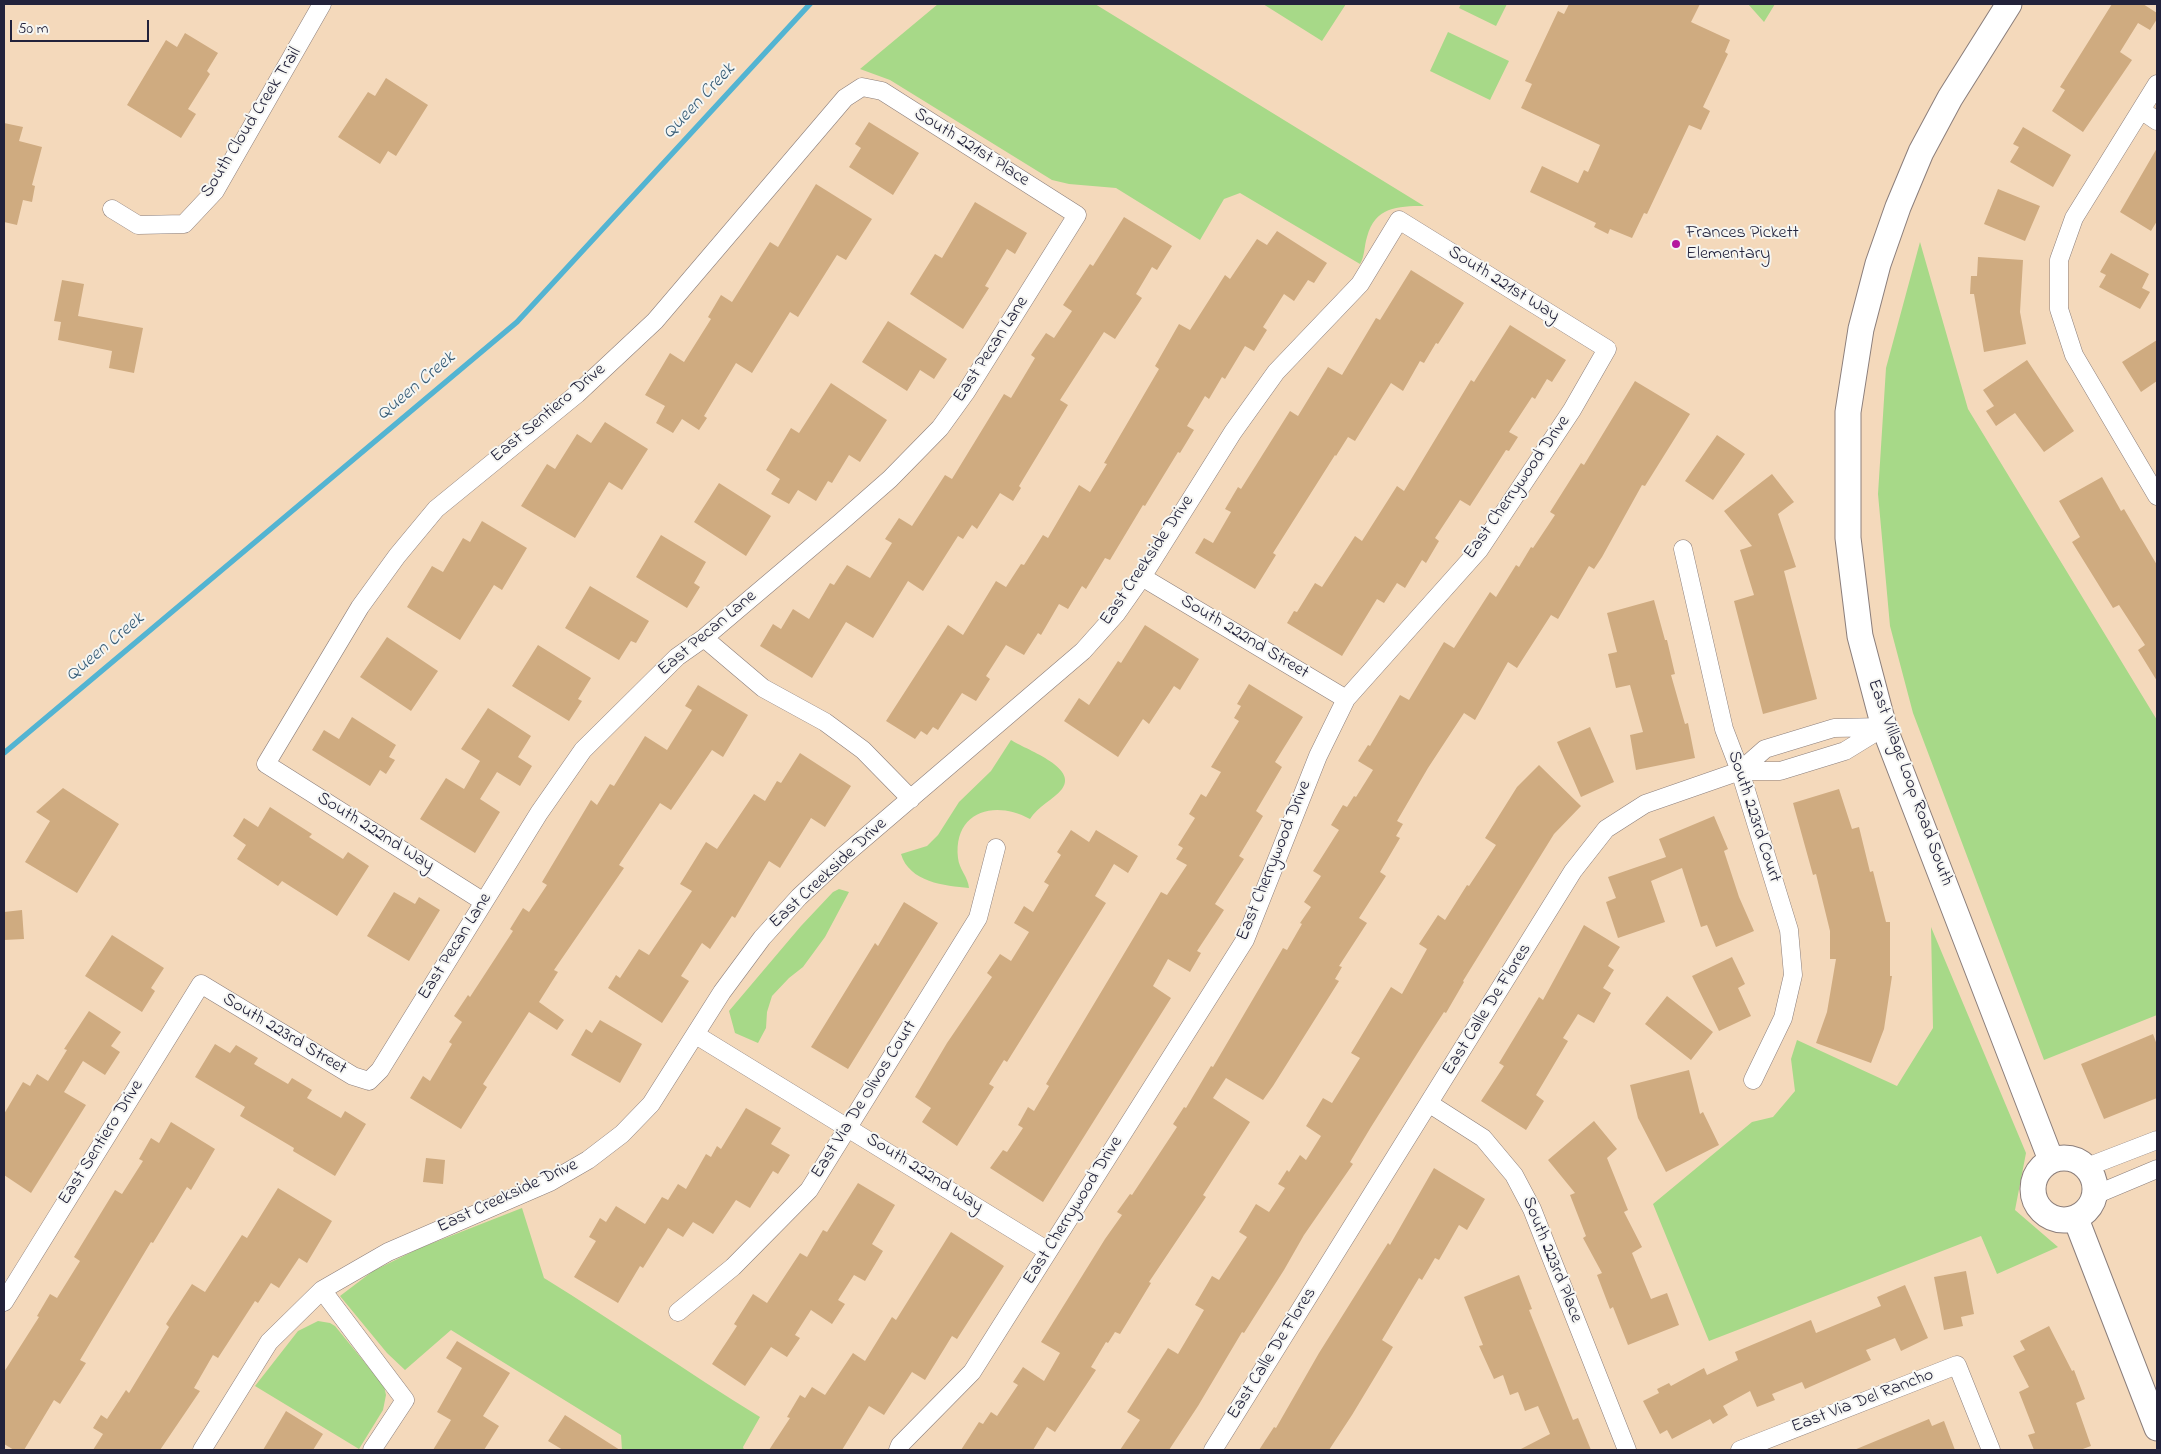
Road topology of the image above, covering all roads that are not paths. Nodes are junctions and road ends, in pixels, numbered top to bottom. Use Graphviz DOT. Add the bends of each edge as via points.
graph roads {
  1 [pos="322,4"];
  2 [pos="2009,4"];
  3 [pos="2157,84"];
  4 [pos="862,87"];
  5 [pos="2141,110"];
  6 [pos="2157,120"];
  7 [pos="112,209"];
  8 [pos="1077,215"];
  9 [pos="1399,220"];
  10 [pos="1607,349"];
  11 [pos="2157,496"];
  12 [pos="1683,549"];
  13 [pos="1142,577"];
  14 [pos="704,638"];
  15 [pos="1346,699"];
  16 [pos="1884,727"];
  17 [pos="266,764"];
  18 [pos="1740,771"];
  19 [pos="911,798"];
  20 [pos="996,848"];
  21 [pos="484,902"];
  22 [pos="201,984"];
  23 [pos="696,1035"];
  24 [pos="1752,1080"];
  25 [pos="370,1081"];
  26 [pos="1430,1104"];
  27 [pos="849,1127"];
  28 [pos="2157,1140"];
  29 [pos="2051,1160"];
  30 [pos="2087,1167"];
  31 [pos="2157,1169"];
  32 [pos="2095,1194"];
  33 [pos="2076,1218"];
  34 [pos="1048,1252"];
  35 [pos="322,1290"];
  36 [pos="4,1302"];
  37 [pos="678,1312"];
  38 [pos="2157,1428"];
  39 [pos="202,1450"];
  40 [pos="372,1450"];
  41 [pos="898,1450"];
  42 [pos="1213,1450"];
  43 [pos="1627,1450"];
  44 [pos="1740,1450"];
  45 [pos="1991,1450"];
  1 -- 7 [label="street, South Cloud Creek Trail" via="214,191 184,224 138,225"];
  2 -- 16 [label="street, East Village Loop Road South" via="1950,98 1922,152 1878,264 1861,329 1848,412 1848,538 1860,636"];
  3 -- 5 [label="street"];
  4 -- 8 [label="street, South 221st Place" via="882,91"];
  4 -- 17 [label="street, East Sentiero Drive" via="845,98 655,321 576,394 436,509 360,607"];
  5 -- 6 [label="street"];
  5 -- 11 [label="street" via="2074,218 2059,260 2059,309 2074,355"];
  8 -- 14 [label="street, East Pecan Lane" via="940,428 883,486"];
  9 -- 10 [label="street, South 221st Way"];
  9 -- 13 [label="street, East Creekside Drive" via="1360,284 1276,372 1232,432"];
  10 -- 15 [label="street, East Cherrywood Drive" via="1572,410 1478,550"];
  12 -- 18 [label="street, South 223rd Court" via="1724,729"];
  13 -- 15 [label="street, South 222nd Street"];
  13 -- 19 [label="street, East Creekside Drive" via="1116,614 1083,651"];
  14 -- 19 [label="street" via="763,688 825,722 863,750"];
  14 -- 21 [label="street, East Pecan Lane" via="677,657 584,750 539,813"];
  15 -- 34 [label="street, East Cherrywood Drive" via="1318,756 1245,940"];
  16 -- 18 [label="street" via="1844,751 1780,771"];
  16 -- 18 [label="street, East Calle De Flores" via="1834,728 1765,749"];
  16 -- 29 [label="street, East Village Loop Road South"];
  17 -- 21 [label="street, South 222nd Way"];
  18 -- 24 [label="street, South 223rd Court" via="1789,930 1793,975 1783,1018"];
  18 -- 26 [label="street, East Calle De Flores" via="1644,804 1606,829 1573,871"];
  19 -- 23 [label="street, East Creekside Drive" via="799,897 762,938 722,992"];
  20 -- 27 [label="street, East Via De Olivos Court" via="978,918"];
  21 -- 25 [label="street, East Pecan Lane" via="380,1070"];
  22 -- 25 [label="street, South 223rd Street" via="353,1076"];
  22 -- 36 [label="street, East Sentiero Drive"];
  23 -- 27 [label="street, South 222nd Way"];
  23 -- 35 [label="street, East Creekside Drive" via="651,1104 622,1134 588,1160 550,1182 388,1252"];
  26 -- 42 [label="street, East Calle De Flores"];
  26 -- 43 [label="street, South 223rd Place" via="1484,1138 1514,1175 1532,1209"];
  27 -- 34 [label="street, South 222nd Way"];
  27 -- 37 [label="street, East Via De Olivos Court" via="809,1190 733,1267"];
  28 -- 30 [label="street"];
  29 -- 30 [label="street" via="2070,1158"];
  29 -- 33 [label="street" via="2036,1174 2033,1189 2037,1204 2042,1211 2058,1220"];
  30 -- 32 [label="street" via="2096,1185"];
  31 -- 32 [label="street"];
  32 -- 33 [label="street" via="2085,1213"];
  33 -- 38 [label="street"];
  34 -- 41 [label="street, East Cherrywood Drive" via="972,1372"];
  35 -- 39 [label="street, East Creekside Drive" via="269,1342"];
  35 -- 40 [label="street" via="405,1400"];
  44 -- 45 [label="street, East Via Del Rancho" via="1957,1365"];
}
